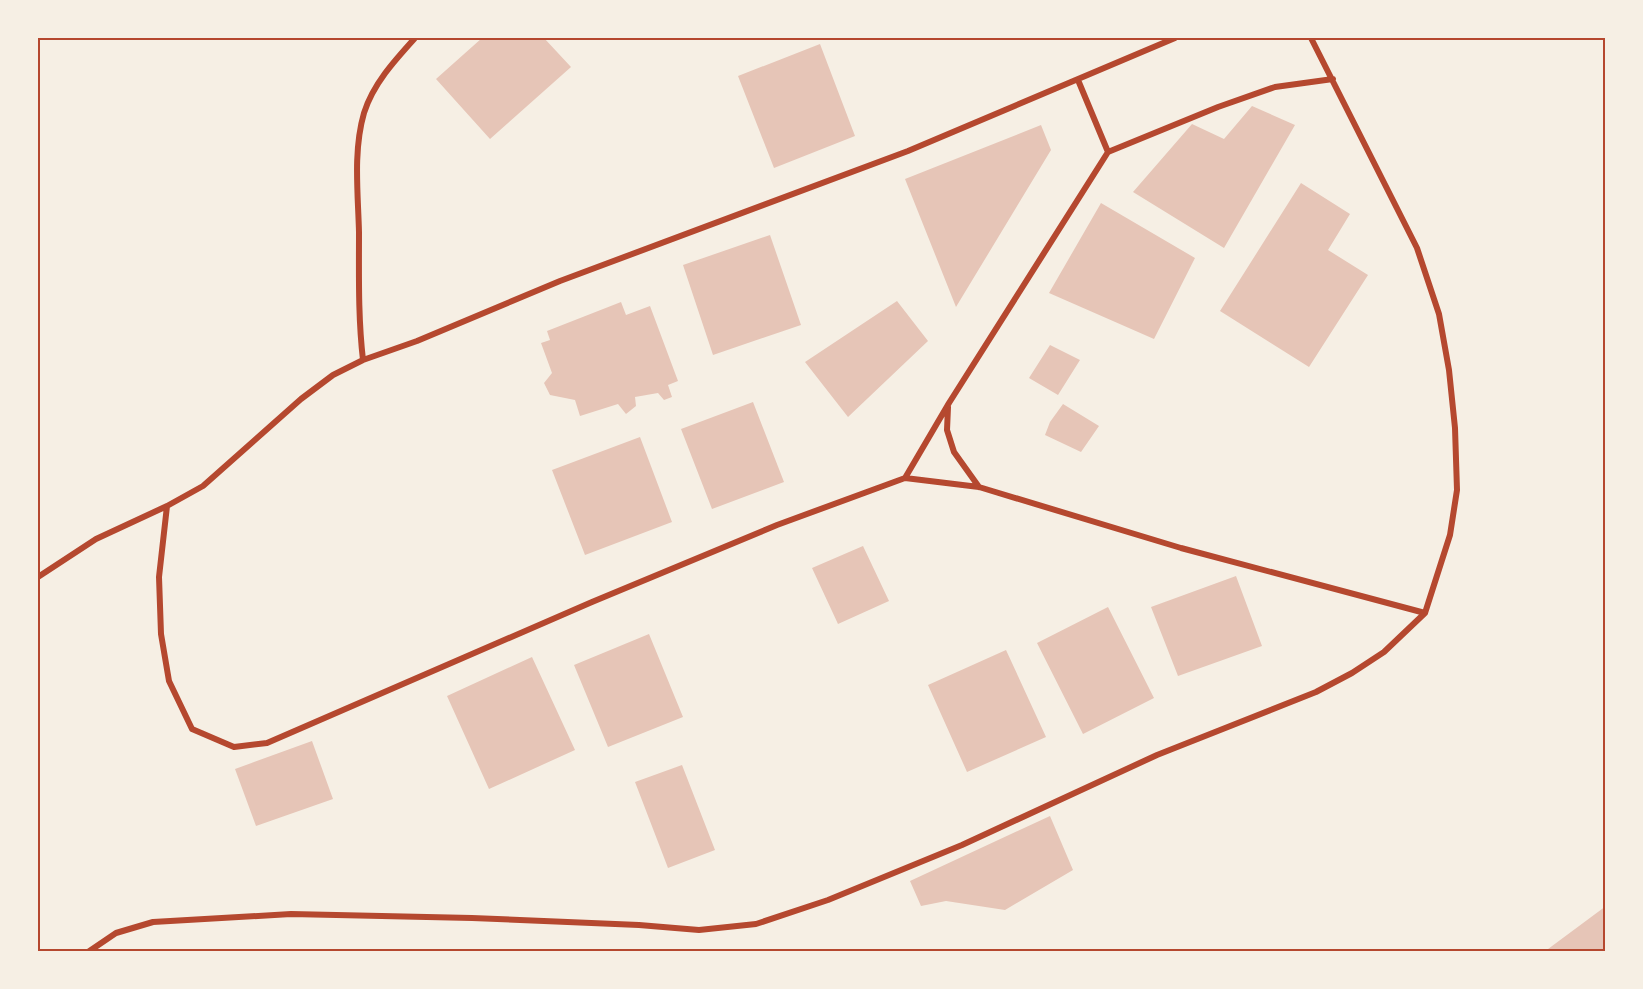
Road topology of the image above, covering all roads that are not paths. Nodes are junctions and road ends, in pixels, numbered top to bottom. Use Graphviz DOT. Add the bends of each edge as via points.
graph roads {
  1 [pos="415,38"];
  2 [pos="1175,38"];
  3 [pos="1311,38"];
  4 [pos="1333,79"];
  5 [pos="1078,80"];
  6 [pos="1108,152"];
  7 [pos="363,360"];
  8 [pos="949,403"];
  9 [pos="905,478"];
  10 [pos="979,487"];
  11 [pos="167,506"];
  12 [pos="38,577"];
  13 [pos="1425,613"];
  14 [pos="88,951"];
  1 -- 7 [label="street" via="378,84 364,113 358,144 358,326"];
  2 -- 5 [label="street"];
  3 -- 4 [label="street"];
  4 -- 6 [label="street" via="1275,87"];
  4 -- 13 [label="street" via="1417,248 1439,314 1445,348 1455,428 1457,490 1450,535"];
  5 -- 6 [label="street"];
  5 -- 7 [label="street" via="908,151 560,281"];
  6 -- 8 [label="street"];
  7 -- 11 [label="street" via="333,375 203,486"];
  8 -- 9 [label="street"];
  8 -- 10 [label="street" via="947,430 954,452"];
  9 -- 10 [label="street"];
  9 -- 11 [label="street" via="777,525 267,743 234,747 192,729 169,681 161,634 159,577"];
  10 -- 13 [label="street" via="1181,548"];
  11 -- 12 [label="street" via="96,539"];
  13 -- 14 [label="street" via="1384,652 1316,692 1157,755 962,845 828,900 756,924 699,930 291,914 153,922 116,933"];
}
